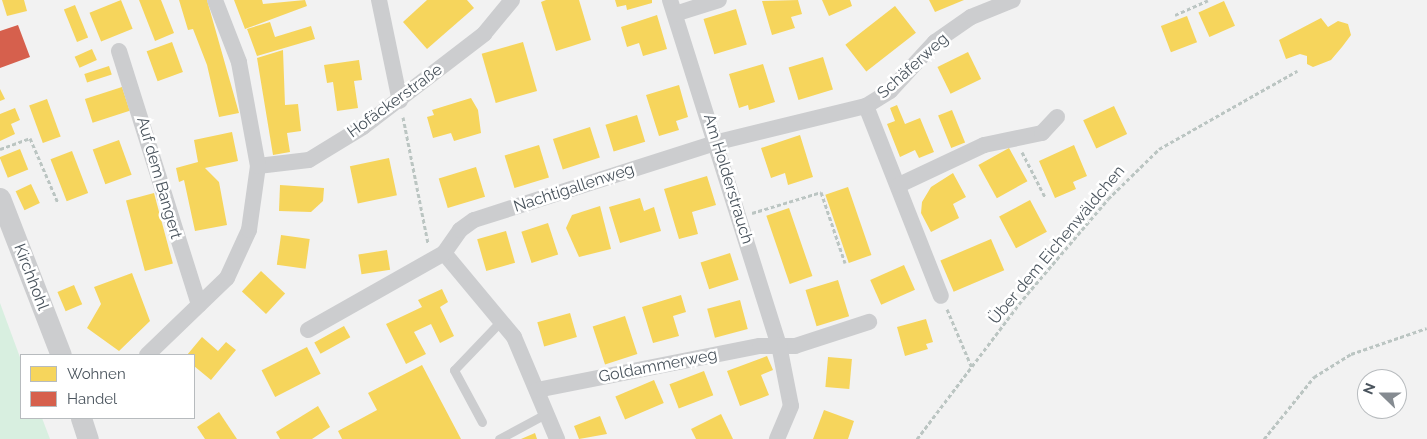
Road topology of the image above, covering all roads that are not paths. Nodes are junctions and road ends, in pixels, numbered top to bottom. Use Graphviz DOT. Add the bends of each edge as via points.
graph roads {
  1 [pos="215,0"];
  2 [pos="380,0"];
  3 [pos="512,0"];
  4 [pos="719,0"];
  5 [pos="1013,0"];
  6 [pos="673,7"];
  7 [pos="119,51"];
  8 [pos="400,102"];
  9 [pos="866,106"];
  10 [pos="1057,117"];
  11 [pos="718,142"];
  12 [pos="258,166"];
  13 [pos="899,185"];
  14 [pos="0,198"];
  15 [pos="444,253"];
  16 [pos="941,296"];
  17 [pos="199,305"];
  18 [pos="502,320"];
  19 [pos="869,322"];
  20 [pos="308,330"];
  21 [pos="779,345"];
  22 [pos="60,354"];
  23 [pos="148,354"];
  24 [pos="537,390"];
  25 [pos="547,413"];
  26 [pos="482,422"];
  27 [pos="499,439"];
  28 [pos="557,439"];
  29 [pos="777,439"];
  1 -- 12 [label="street" via="239,62"];
  2 -- 8 [label="street"];
  3 -- 8 [label="street, Hofäckerstraße" via="484,34"];
  4 -- 6 [label="street, Am Holderstrauch"];
  5 -- 9 [label="street, Schäferweg" via="972,17 935,42 890,90"];
  6 -- 11 [label="street, Am Holderstrauch"];
  7 -- 17 [label="street, Auf dem Bangert"];
  8 -- 12 [label="street, Hofäckerstraße" via="309,160"];
  9 -- 11 [label="street, Schäferweg"];
  9 -- 13 [label="street, Schäferweg"];
  10 -- 13 [label="street" via="1042,133 984,145"];
  11 -- 15 [label="street, Nachtigallenweg" via="474,220 460,230"];
  11 -- 21 [label="street, Am Holderstrauch"];
  12 -- 17 [label="street" via="248,230 227,278"];
  13 -- 16 [label="street, Schäferweg"];
  14 -- 22 [label="street, Kirchhohl"];
  15 -- 18 [label="street"];
  15 -- 20 [label="street, Nachtigallenweg"];
  17 -- 23 [label="street"];
  18 -- 24 [label="street"];
  18 -- 26 [label="lane" via="454,370"];
  19 -- 21 [label="street" via="795,346"];
  21 -- 24 [label="street, Goldammerweg"];
  21 -- 29 [label="street, Am Holderstrauch" via="791,406"];
  24 -- 25 [label="street"];
  25 -- 27 [label="lane"];
  25 -- 28 [label="street"];
}
